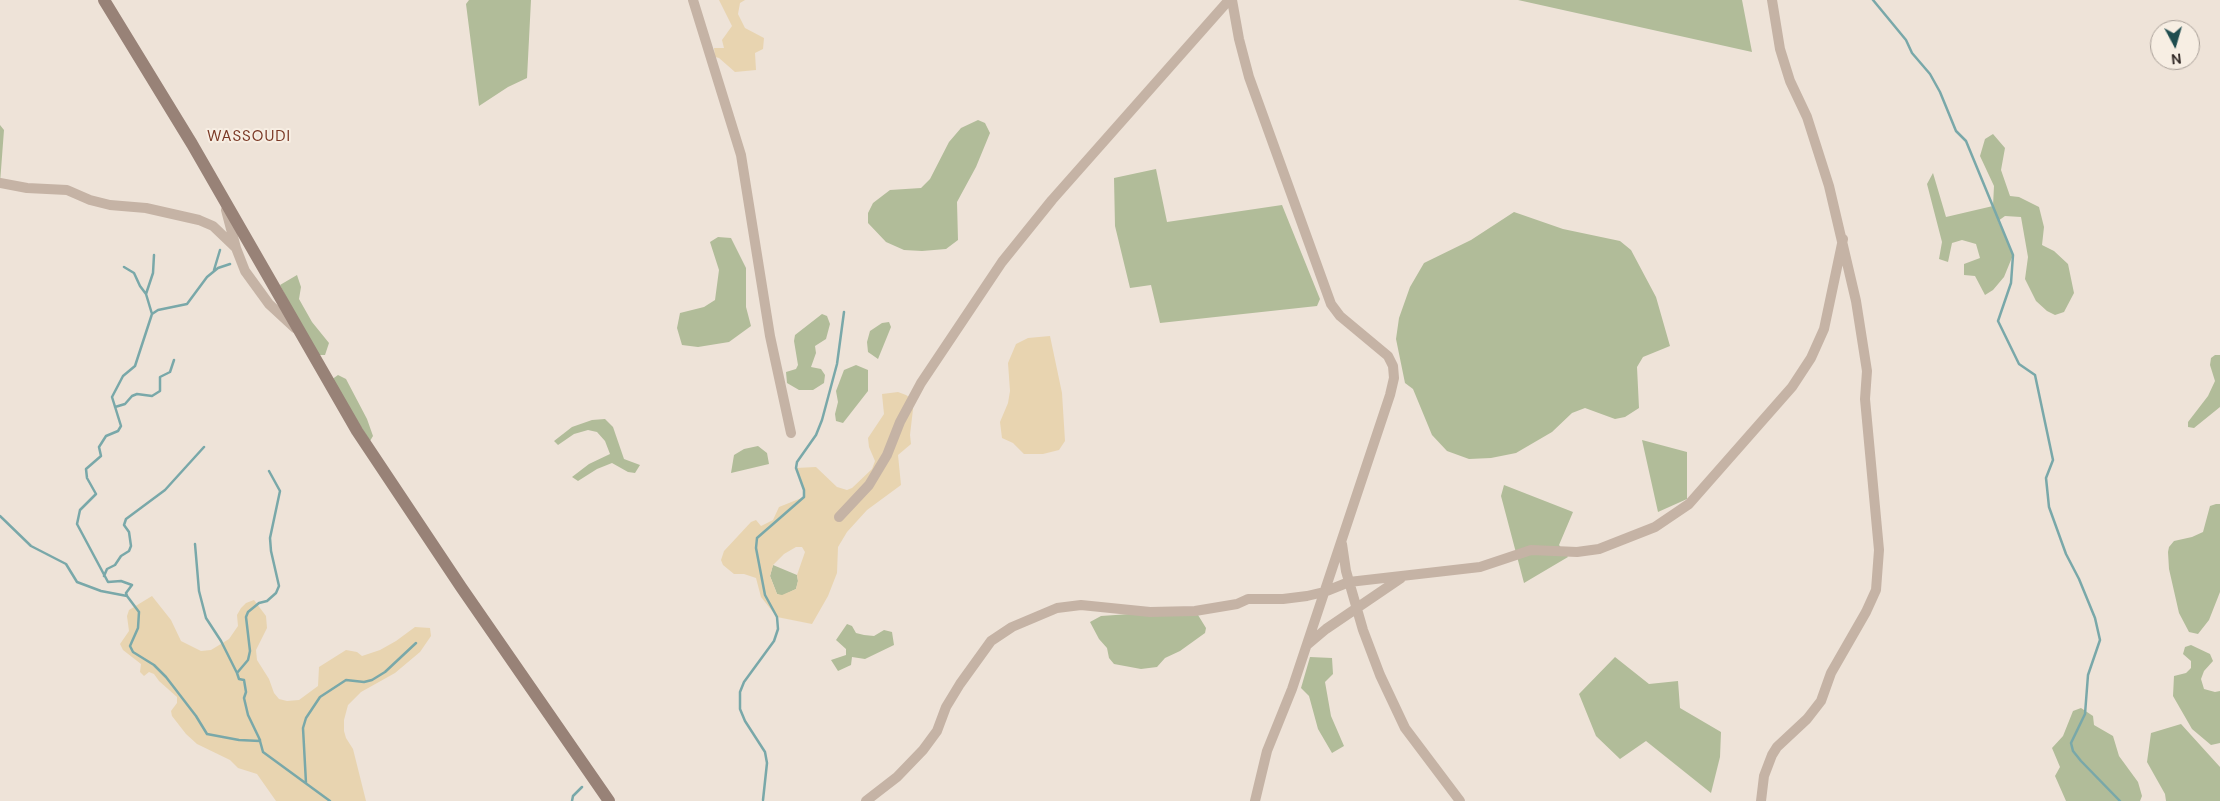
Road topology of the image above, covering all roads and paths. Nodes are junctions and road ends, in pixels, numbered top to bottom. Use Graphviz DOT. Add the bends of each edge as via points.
graph roads {
  1 [pos="104,0"];
  2 [pos="693,0"];
  3 [pos="1231,0"];
  4 [pos="1772,0"];
  5 [pos="0,183"];
  6 [pos="224,201"];
  7 [pos="1843,239"];
  8 [pos="236,248"];
  9 [pos="298,331"];
  10 [pos="791,433"];
  11 [pos="839,517"];
  12 [pos="1342,540"];
  13 [pos="1407,575"];
  14 [pos="1349,582"];
  15 [pos="1324,592"];
  16 [pos="1357,609"];
  17 [pos="1307,645"];
  18 [pos="609,801"];
  19 [pos="866,801"];
  20 [pos="1255,801"];
  21 [pos="1460,801"];
  22 [pos="1761,801"];
  1 -- 6 [label="street"];
  2 -- 10 [label="street" via="741,155 770,336"];
  3 -- 11 [label="street" via="1052,200 1002,262 921,383 869,485"];
  3 -- 12 [label="street" via="1249,77 1331,304 1340,316 1388,356 1393,366 1390,395"];
  4 -- 7 [label="street" via="1780,49 1790,81 1807,117"];
  5 -- 8 [label="street" via="67,190 110,205 146,208 200,220 213,226"];
  6 -- 8 [label="street"];
  6 -- 9 [label="street"];
  7 -- 13 [label="street" via="1824,329 1811,358 1792,387 1688,504 1655,527 1599,549 1577,552 1532,550 1480,566"];
  7 -- 22 [label="street" via="1865,346 1865,399 1876,501 1878,578 1866,612 1831,674 1821,701 1772,755 1764,776"];
  8 -- 9 [label="street" via="254,286"];
  9 -- 18 [label="street" via="362,439"];
  12 -- 14 [label="street"];
  12 -- 15 [label="street"];
  13 -- 14 [label="street"];
  13 -- 16 [label="street"];
  14 -- 15 [label="street"];
  14 -- 16 [label="street"];
  15 -- 17 [label="street"];
  15 -- 19 [label="street" via="1283,599 1248,599 1195,611 1150,612 1081,605 1057,608 1012,627 992,641 979,656 923,750 897,777"];
  16 -- 17 [label="street"];
  16 -- 21 [label="street" via="1380,675 1404,728"];
  17 -- 20 [label="street" via="1267,751"];
}
